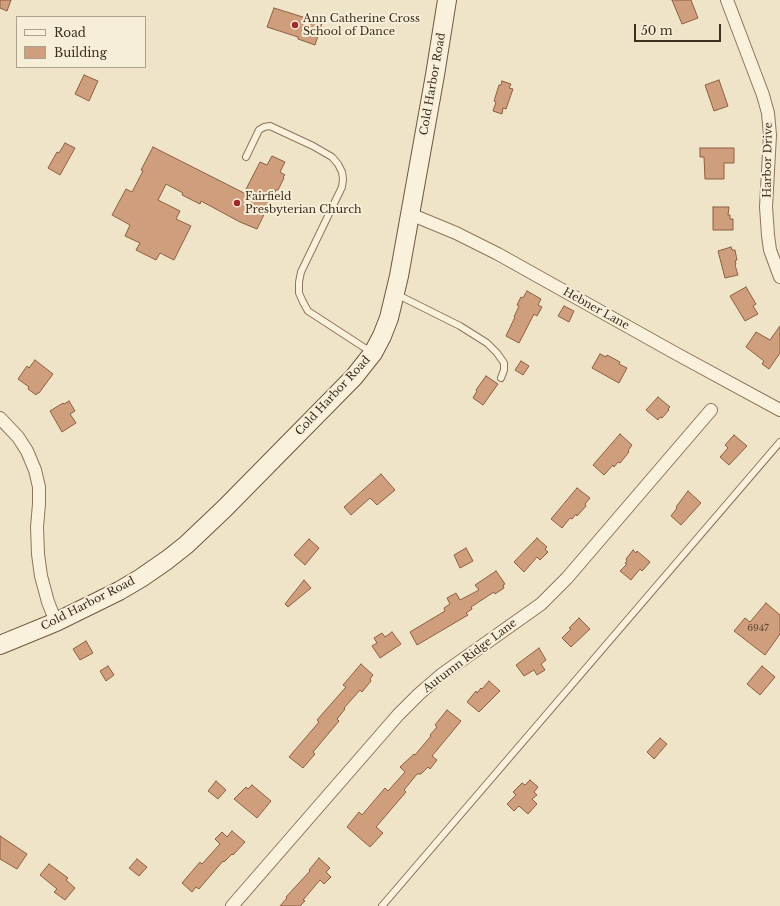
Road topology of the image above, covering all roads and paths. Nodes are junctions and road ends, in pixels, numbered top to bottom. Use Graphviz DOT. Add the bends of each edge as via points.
graph roads {
  1 [pos="447,0"];
  2 [pos="727,0"];
  3 [pos="775,126"];
  4 [pos="246,157"];
  5 [pos="410,214"];
  6 [pos="780,277"];
  7 [pos="395,294"];
  8 [pos="373,353"];
  9 [pos="501,378"];
  10 [pos="711,410"];
  11 [pos="780,410"];
  12 [pos="0,418"];
  13 [pos="780,442"];
  14 [pos="56,622"];
  15 [pos="0,645"];
  16 [pos="232,906"];
  17 [pos="382,906"];
  1 -- 5 [label="main road, Cold Harbor Road"];
  2 -- 3 [label="street, Harbor Drive"];
  3 -- 6 [label="street, Harbor Drive" via="766,208 770,250"];
  4 -- 8 [label="lane" via="259,130 270,126 313,146 332,157 338,164 342,172 342,187 301,272 299,292 308,311"];
  5 -- 7 [label="main road, Cold Harbor Road"];
  5 -- 11 [label="street, Hebner Lane" via="498,254"];
  7 -- 8 [label="main road, Cold Harbor Road" via="389,318"];
  7 -- 9 [label="lane" via="488,343 504,363"];
  8 -- 14 [label="main road, Cold Harbor Road" via="354,377 186,545 141,578"];
  10 -- 16 [label="street, Autumn Ridge Lane" via="568,578 541,604 441,675 419,694"];
  12 -- 14 [label="street" via="18,436 35,470 39,504 37,527 41,576"];
  13 -- 17 [label="lane"];
  14 -- 15 [label="main road, Cold Harbor Road"];
}
